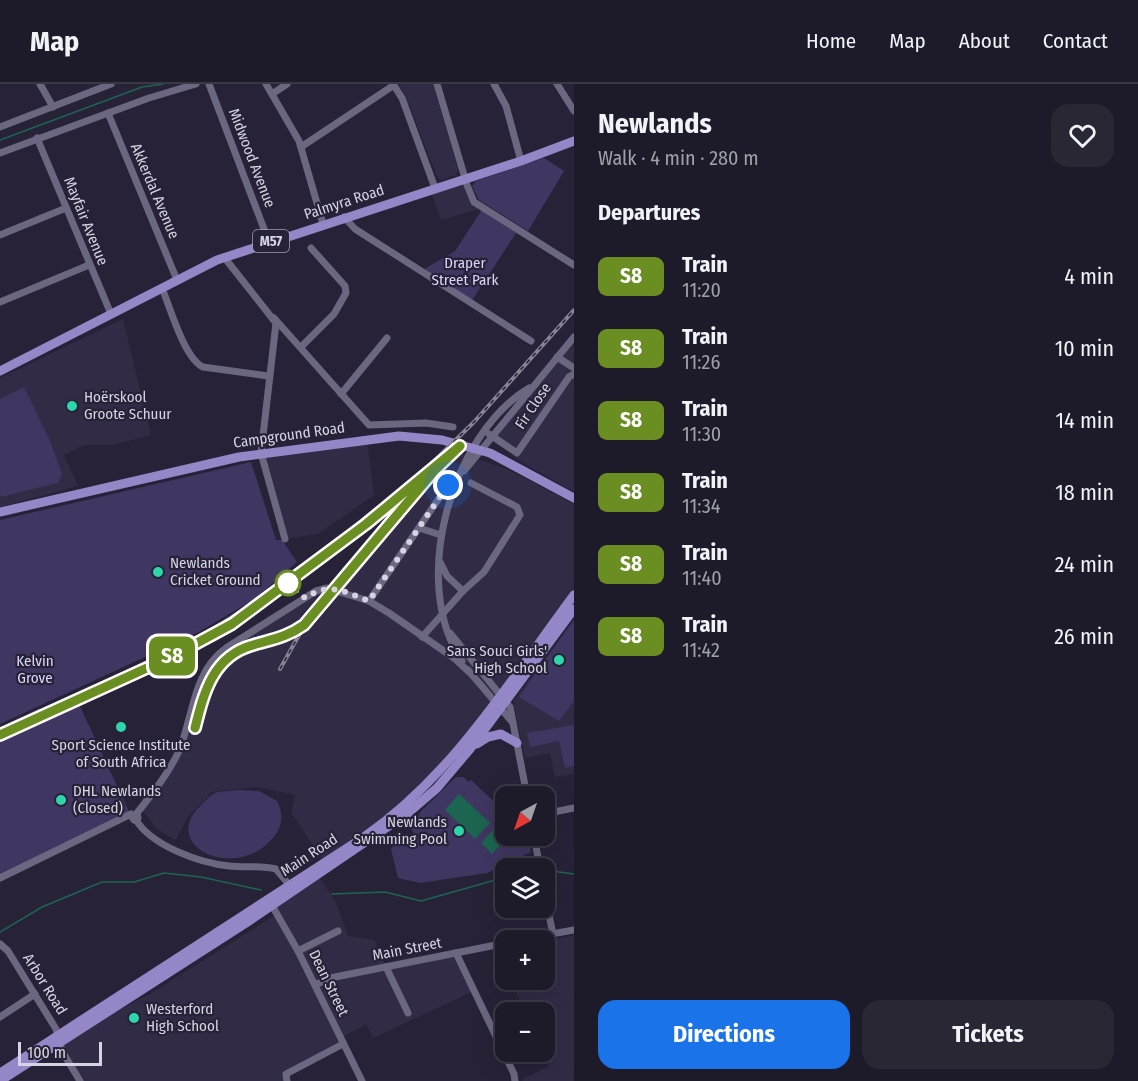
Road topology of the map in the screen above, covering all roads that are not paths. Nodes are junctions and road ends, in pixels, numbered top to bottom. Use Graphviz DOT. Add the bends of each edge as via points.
graph roads {
  1 [pos="40,84"];
  2 [pos="108,84"];
  3 [pos="196,84"];
  4 [pos="209,84"];
  5 [pos="266,84"];
  6 [pos="287,84"];
  7 [pos="394,84"];
  8 [pos="437,84"];
  9 [pos="494,84"];
  10 [pos="557,84"];
  11 [pos="272,94"];
  12 [pos="53,107"];
  13 [pos="574,111"];
  14 [pos="108,113"];
  15 [pos="0,127"];
  16 [pos="37,138"];
  17 [pos="574,141"];
  18 [pos="301,147"];
  19 [pos="0,153"];
  20 [pos="521,160"];
  21 [pos="465,178"];
  22 [pos="435,188"];
  23 [pos="66,208"];
  24 [pos="345,217"];
  25 [pos="323,224"];
  26 [pos="0,235"];
  27 [pos="269,242"];
  28 [pos="311,248"];
  29 [pos="224,257"];
  30 [pos="89,265"];
  31 [pos="574,265"];
  32 [pos="177,280"];
  33 [pos="162,288"];
  34 [pos="0,302"];
  35 [pos="111,314"];
  36 [pos="274,318"];
  37 [pos="292,336"];
  38 [pos="274,337"];
  39 [pos="574,337"];
  40 [pos="387,338"];
  41 [pos="531,341"];
  42 [pos="301,347"];
  43 [pos="557,357"];
  44 [pos="574,368"];
  45 [pos="0,370"];
  46 [pos="574,374"];
  47 [pos="268,376"];
  48 [pos="341,394"];
  49 [pos="453,427"];
  50 [pos="488,434"];
  51 [pos="261,453"];
  52 [pos="471,483"];
  53 [pos="448,485"];
  54 [pos="571,497"];
  55 [pos="0,512"];
  56 [pos="419,528"];
  57 [pos="441,535"];
  58 [pos="285,539"];
  59 [pos="439,557"];
  60 [pos="463,591"];
  61 [pos="574,595"];
  62 [pos="369,601"];
  63 [pos="574,609"];
  64 [pos="443,616"];
  65 [pos="450,633"];
  66 [pos="423,637"];
  67 [pos="469,672"];
  68 [pos="501,702"];
  69 [pos="517,743"];
  70 [pos="470,749"];
  71 [pos="524,786"];
  72 [pos="574,808"];
  73 [pos="555,812"];
  74 [pos="135,816"];
  75 [pos="0,878"];
  76 [pos="291,888"];
  77 [pos="270,902"];
  78 [pos="574,930"];
  79 [pos="338,931"];
  80 [pos="555,934"];
  81 [pos="0,944"];
  82 [pos="495,945"];
  83 [pos="298,951"];
  84 [pos="456,953"];
  85 [pos="386,967"];
  86 [pos="315,985"];
  87 [pos="35,994"];
  88 [pos="408,1013"];
  89 [pos="0,1017"];
  90 [pos="60,1039"];
  91 [pos="344,1044"];
  92 [pos="1,1074"];
  93 [pos="286,1078"];
  94 [pos="80,1081"];
  95 [pos="362,1081"];
  96 [pos="515,1081"];
  1 -- 12 [label="street"];
  2 -- 12 [label="street"];
  3 -- 14 [label="street"];
  4 -- 27 [label="street, Midwood Avenue"];
  5 -- 11 [label="street"];
  6 -- 11 [label="street"];
  7 -- 18 [label="street"];
  7 -- 22 [label="street"];
  8 -- 21 [label="street"];
  9 -- 20 [label="street" via="506,106"];
  10 -- 13 [label="street"];
  11 -- 18 [label="street"];
  12 -- 15 [label="street"];
  14 -- 16 [label="street"];
  14 -- 32 [label="street, Akkerdal Avenue"];
  16 -- 19 [label="street"];
  16 -- 23 [label="street, Mayfair Avenue"];
  17 -- 20 [label="main road, Palmyra Road / M57"];
  18 -- 25 [label="street"];
  20 -- 21 [label="main road, Palmyra Road / M57"];
  21 -- 22 [label="main road, Palmyra Road / M57"];
  21 -- 31 [label="street" via="477,205"];
  22 -- 24 [label="main road, Palmyra Road / M57"];
  23 -- 26 [label="street"];
  23 -- 30 [label="street, Mayfair Avenue"];
  24 -- 25 [label="main road, Palmyra Road / M57"];
  24 -- 41 [label="street" via="355,229"];
  25 -- 27 [label="main road, Palmyra Road / M57"];
  27 -- 29 [label="main road, Palmyra Road / M57"];
  28 -- 42 [label="street" via="345,286 346,293 338,309"];
  29 -- 32 [label="main road, Palmyra Road / M57"];
  29 -- 36 [label="street"];
  30 -- 34 [label="street"];
  30 -- 35 [label="street, Mayfair Avenue"];
  32 -- 33 [label="main road, Palmyra Road / M57"];
  33 -- 35 [label="main road, Palmyra Road / M57"];
  33 -- 47 [label="street" via="197,364"];
  35 -- 45 [label="main road, Palmyra Road / M57"];
  36 -- 37 [label="street"];
  36 -- 38 [label="street"];
  37 -- 38 [label="street" via="282,332"];
  37 -- 42 [label="street"];
  38 -- 47 [label="street"];
  39 -- 43 [label="street"];
  40 -- 48 [label="street"];
  42 -- 48 [label="street"];
  43 -- 44 [label="street"];
  43 -- 50 [label="street"];
  46 -- 50 [label="street, Fir Close" via="517,453"];
  47 -- 51 [label="street"];
  48 -- 49 [label="street" via="369,425 426,423"];
  50 -- 57 [label="street" via="463,465"];
  51 -- 54 [label="main road, Campground Road" via="399,436 458,444 507,461"];
  51 -- 55 [label="main road, Campground Road"];
  51 -- 58 [label="street"];
  52 -- 60 [label="street" via="520,511 489,565"];
  53 -- 56 [label="street"];
  56 -- 57 [label="street"];
  56 -- 62 [label="street"];
  57 -- 59 [label="street"];
  59 -- 60 [label="street" via="445,572"];
  59 -- 64 [label="street" via="437,580"];
  60 -- 64 [label="street"];
  61 -- 68 [label="main road, Main Road"];
  62 -- 66 [label="street"];
  62 -- 74 [label="street" via="321,588 214,658 204,674 179,751"];
  63 -- 68 [label="main road, Main Road"];
  64 -- 65 [label="street"];
  64 -- 66 [label="street"];
  65 -- 67 [label="street" via="452,645"];
  65 -- 68 [label="street"];
  66 -- 67 [label="street"];
  67 -- 68 [label="street"];
  68 -- 69 [label="street" via="513,723"];
  68 -- 70 [label="main road, Main Road"];
  68 -- 76 [label="main road, Main Road" via="411,802"];
  69 -- 70 [label="main road" via="498,734"];
  69 -- 71 [label="street"];
  70 -- 76 [label="main road, Main Road" via="437,788 408,813"];
  72 -- 73 [label="street"];
  74 -- 75 [label="street" via="120,818 96,834"];
  74 -- 76 [label="street" via="148,834 187,854 228,866 276,869"];
  76 -- 77 [label="main road, Main Road"];
  77 -- 83 [label="street, Dean Street"];
  77 -- 90 [label="main road, Main Road"];
  78 -- 80 [label="street"];
  79 -- 83 [label="street"];
  81 -- 87 [label="street, Arbor Road"];
  82 -- 84 [label="street, Main Street"];
  83 -- 86 [label="street, Dean Street"];
  84 -- 85 [label="street, Main Street"];
  84 -- 96 [label="street"];
  85 -- 86 [label="street, Main Street" via="330,978"];
  85 -- 88 [label="street"];
  86 -- 91 [label="street, Dean Street"];
  87 -- 89 [label="street"];
  87 -- 90 [label="street, Arbor Road"];
  90 -- 92 [label="main road, Main Road"];
  90 -- 94 [label="street, Arbor Road"];
  91 -- 93 [label="street"];
  91 -- 95 [label="street, Dean Street"];
}
